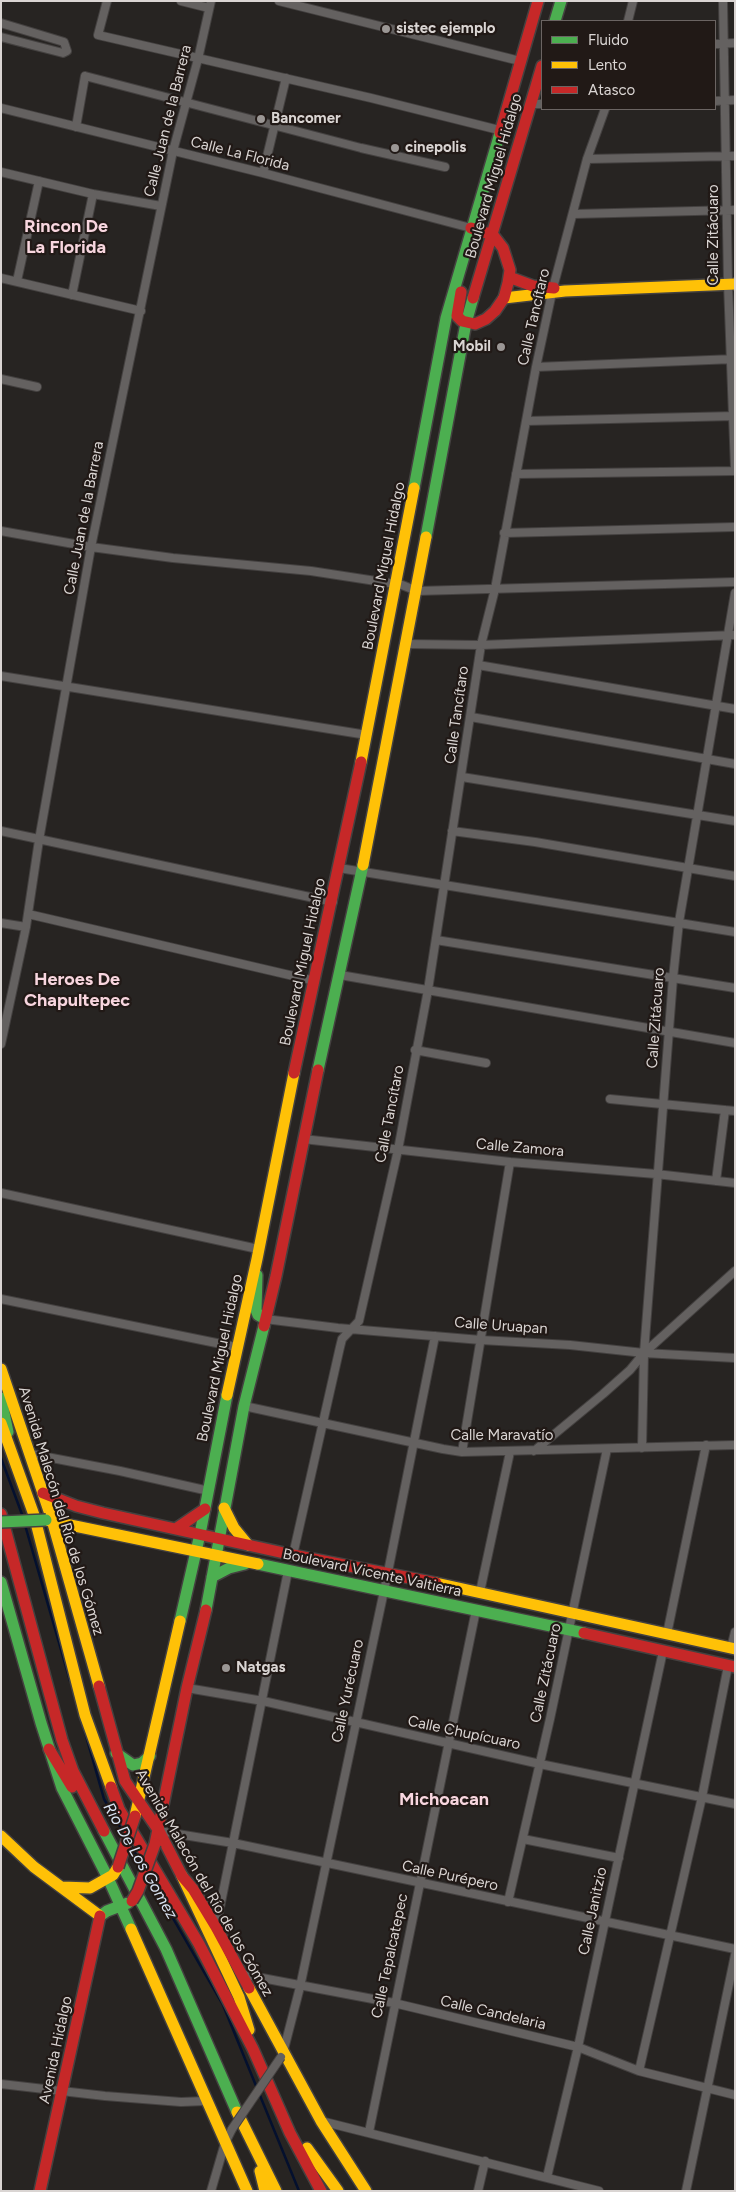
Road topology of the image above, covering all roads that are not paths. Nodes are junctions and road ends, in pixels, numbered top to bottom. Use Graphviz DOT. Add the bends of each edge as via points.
graph roads {
  1 [pos="107,1"];
  2 [pos="181,1"];
  3 [pos="279,1"];
  4 [pos="538,1"];
  5 [pos="561,1"];
  6 [pos="634,1"];
  7 [pos="722,1"];
  8 [pos="210,5"];
  9 [pos="555,20"];
  10 [pos="628,20"];
  11 [pos="1,23"];
  12 [pos="1,37"];
  13 [pos="735,43"];
  14 [pos="718,44"];
  15 [pos="198,59"];
  16 [pos="520,61"];
  17 [pos="541,74"];
  18 [pos="286,78"];
  19 [pos="735,100"];
  20 [pos="716,101"];
  21 [pos="724,101"];
  22 [pos="184,103"];
  23 [pos="537,104"];
  24 [pos="1,108"];
  25 [pos="605,110"];
  26 [pos="276,125"];
  27 [pos="76,127"];
  28 [pos="499,130"];
  29 [pos="172,151"];
  30 [pos="731,156"];
  31 [pos="587,159"];
  32 [pos="445,167"];
  33 [pos="1,172"];
  34 [pos="263,173"];
  35 [pos="39,182"];
  36 [pos="93,194"];
  37 [pos="161,206"];
  38 [pos="731,210"];
  39 [pos="574,214"];
  40 [pos="472,228"];
  41 [pos="493,235"];
  42 [pos="469,243"];
  43 [pos="509,277"];
  44 [pos="1,278"];
  45 [pos="17,281"];
  46 [pos="731,284"];
  47 [pos="553,291"];
  48 [pos="72,295"];
  49 [pos="504,298"];
  50 [pos="140,310"];
  51 [pos="466,323"];
  52 [pos="733,359"];
  53 [pos="536,368"];
  54 [pos="1,379"];
  55 [pos="37,387"];
  56 [pos="734,416"];
  57 [pos="526,421"];
  58 [pos="735,470"];
  59 [pos="516,474"];
  60 [pos="735,527"];
  61 [pos="1,531"];
  62 [pos="504,533"];
  63 [pos="91,547"];
  64 [pos="735,582"];
  65 [pos="396,584"];
  66 [pos="495,589"];
  67 [pos="417,591"];
  68 [pos="735,593"];
  69 [pos="731,635"];
  70 [pos="406,644"];
  71 [pos="481,645"];
  72 [pos="725,650"];
  73 [pos="735,652"];
  74 [pos="478,665"];
  75 [pos="1,676"];
  76 [pos="66,688"];
  77 [pos="717,706"];
  78 [pos="735,709"];
  79 [pos="471,717"];
  80 [pos="368,735"];
  81 [pos="707,760"];
  82 [pos="735,764"];
  83 [pos="462,777"];
  84 [pos="698,815"];
  85 [pos="735,821"];
  86 [pos="452,831"];
  87 [pos="1,832"];
  88 [pos="39,840"];
  89 [pos="339,868"];
  90 [pos="688,868"];
  91 [pos="361,873"];
  92 [pos="735,876"];
  93 [pos="444,884"];
  94 [pos="332,902"];
  95 [pos="28,914"];
  96 [pos="679,922"];
  97 [pos="1,923"];
  98 [pos="26,927"];
  99 [pos="735,932"];
  100 [pos="436,940"];
  101 [pos="340,975"];
  102 [pos="672,978"];
  103 [pos="315,981"];
  104 [pos="735,988"];
  105 [pos="428,990"];
  106 [pos="669,1032"];
  107 [pos="735,1042"];
  108 [pos="1,1044"];
  109 [pos="415,1050"];
  110 [pos="486,1063"];
  111 [pos="610,1099"];
  112 [pos="664,1104"];
  113 [pos="725,1110"];
  114 [pos="735,1111"];
  115 [pos="303,1139"];
  116 [pos="398,1150"];
  117 [pos="510,1162"];
  118 [pos="656,1174"];
  119 [pos="716,1181"];
  120 [pos="735,1183"];
  121 [pos="1,1193"];
  122 [pos="258,1254"];
  123 [pos="735,1271"];
  124 [pos="1,1299"];
  125 [pos="265,1319"];
  126 [pos="353,1328"];
  127 [pos="435,1336"];
  128 [pos="481,1340"];
  129 [pos="236,1347"];
  130 [pos="644,1353"];
  131 [pos="735,1358"];
  132 [pos="1,1369"];
  133 [pos="1,1398"];
  134 [pos="244,1406"];
  135 [pos="1,1423"];
  136 [pos="323,1424"];
  137 [pos="414,1442"];
  138 [pos="706,1445"];
  139 [pos="735,1445"];
  140 [pos="10,1447"];
  141 [pos="642,1448"];
  142 [pos="607,1449"];
  143 [pos="534,1451"];
  144 [pos="462,1452"];
  145 [pos="510,1452"];
  146 [pos="31,1454"];
  147 [pos="209,1491"];
  148 [pos="43,1493"];
  149 [pos="76,1506"];
  150 [pos="224,1508"];
  151 [pos="205,1509"];
  152 [pos="1,1514"];
  153 [pos="49,1520"];
  154 [pos="1,1522"];
  155 [pos="71,1524"];
  156 [pos="177,1528"];
  157 [pos="200,1534"];
  158 [pos="220,1539"];
  159 [pos="248,1545"];
  160 [pos="196,1552"];
  161 [pos="293,1554"];
  162 [pos="216,1557"];
  163 [pos="256,1564"];
  164 [pos="288,1571"];
  165 [pos="388,1572"];
  166 [pos="212,1577"];
  167 [pos="1,1582"];
  168 [pos="383,1591"];
  169 [pos="480,1592"];
  170 [pos="476,1610"];
  171 [pos="573,1614"];
  172 [pos="569,1630"];
  173 [pos="735,1632"];
  174 [pos="667,1634"];
  175 [pos="733,1648"];
  176 [pos="663,1651"];
  177 [pos="731,1666"];
  178 [pos="187,1688"];
  179 [pos="262,1702"];
  180 [pos="355,1723"];
  181 [pos="448,1744"];
  182 [pos="49,1748"];
  183 [pos="116,1753"];
  184 [pos="150,1756"];
  185 [pos="540,1764"];
  186 [pos="635,1784"];
  187 [pos="702,1797"];
  188 [pos="139,1804"];
  189 [pos="735,1804"];
  190 [pos="159,1831"];
  191 [pos="1,1836"];
  192 [pos="523,1839"];
  193 [pos="232,1843"];
  194 [pos="618,1858"];
  195 [pos="118,1863"];
  196 [pos="325,1864"];
  197 [pos="182,1876"];
  198 [pos="108,1878"];
  199 [pos="420,1884"];
  200 [pos="60,1887"];
  201 [pos="508,1902"];
  202 [pos="121,1906"];
  203 [pos="100,1916"];
  204 [pos="604,1923"];
  205 [pos="216,1927"];
  206 [pos="670,1935"];
  207 [pos="735,1949"];
  208 [pos="735,1955"];
  209 [pos="241,1974"];
  210 [pos="300,1987"];
  211 [pos="394,2003"];
  212 [pos="578,2047"];
  213 [pos="253,2050"];
  214 [pos="282,2054"];
  215 [pos="639,2071"];
  216 [pos="1,2084"];
  217 [pos="706,2088"];
  218 [pos="62,2092"];
  219 [pos="735,2095"];
  220 [pos="206,2101"];
  221 [pos="277,2104"];
  222 [pos="322,2121"];
  223 [pos="368,2132"];
  224 [pos="225,2143"];
  225 [pos="255,2152"];
  226 [pos="484,2161"];
  227 [pos="547,2177"];
  228 [pos="40,2191"];
  229 [pos="212,2191"];
  230 [pos="247,2191"];
  231 [pos="265,2191"];
  232 [pos="276,2191"];
  233 [pos="321,2191"];
  234 [pos="338,2191"];
  235 [pos="366,2191"];
  236 [pos="478,2191"];
  237 [pos="599,2191"];
  238 [pos="686,2191"];
  1 -- 15 [label="street" via="98,35"];
  2 -- 8 [label="street"];
  3 -- 16 [label="street"];
  4 -- 16 [label="main road, Boulevard Miguel Hidalgo"];
  5 -- 9 [label="main road"];
  6 -- 10 [label="street"];
  7 -- 14 [label="street, Calle Zitácuaro"];
  8 -- 15 [label="street, Calle Juan de la Barrera"];
  11 -- 12 [label="street" via="64,42 67,51 63,53"];
  13 -- 14 [label="street"];
  14 -- 21 [label="street, Calle Zitácuaro"];
  15 -- 18 [label="street"];
  15 -- 22 [label="street, Calle Juan de la Barrera"];
  16 -- 28 [label="main road, Boulevard Miguel Hidalgo"];
  17 -- 23 [label="main road, Boulevard Miguel Hidalgo"];
  18 -- 26 [label="street"];
  18 -- 28 [label="street"];
  19 -- 21 [label="street"];
  20 -- 21 [label="street"];
  21 -- 30 [label="street, Calle Zitácuaro"];
  22 -- 26 [label="street"];
  22 -- 27 [label="street" via="85,76"];
  22 -- 29 [label="street, Calle Juan de la Barrera"];
  23 -- 41 [label="main road, Boulevard Miguel Hidalgo"];
  24 -- 27 [label="street, Calle La Florida"];
  25 -- 31 [label="street, Calle Tancítaro"];
  26 -- 32 [label="street"];
  26 -- 34 [label="street"];
  27 -- 29 [label="street, Calle La Florida"];
  28 -- 40 [label="main road, Boulevard Miguel Hidalgo"];
  29 -- 34 [label="street, Calle La Florida"];
  29 -- 37 [label="street, Calle Juan de la Barrera"];
  30 -- 31 [label="street"];
  30 -- 38 [label="street, Calle Zitácuaro"];
  31 -- 39 [label="street, Calle Tancítaro"];
  33 -- 35 [label="street"];
  34 -- 40 [label="street, Calle La Florida"];
  35 -- 36 [label="street"];
  35 -- 45 [label="street"];
  36 -- 37 [label="street"];
  36 -- 48 [label="street"];
  37 -- 50 [label="street, Calle Juan de la Barrera"];
  38 -- 39 [label="street"];
  38 -- 46 [label="street, Calle Zitácuaro"];
  39 -- 47 [label="street, Calle Tancítaro"];
  40 -- 41 [label="main road"];
  40 -- 42 [label="main road, Boulevard Miguel Hidalgo"];
  41 -- 43 [label="main road" via="507,257"];
  41 -- 51 [label="main road, Boulevard Miguel Hidalgo"];
  42 -- 51 [label="main road" via="468,264 456,312"];
  42 -- 65 [label="main road, Boulevard Miguel Hidalgo" via="446,318"];
  43 -- 47 [label="main road"];
  43 -- 49 [label="main road"];
  44 -- 45 [label="street"];
  45 -- 48 [label="street"];
  46 -- 47 [label="main road"];
  46 -- 52 [label="street, Calle Zitácuaro"];
  47 -- 49 [label="main road"];
  47 -- 53 [label="street, Calle Tancítaro"];
  48 -- 50 [label="street"];
  49 -- 51 [label="main road" via="481,322"];
  50 -- 63 [label="street, Calle Juan de la Barrera"];
  51 -- 67 [label="main road, Boulevard Miguel Hidalgo"];
  52 -- 53 [label="street"];
  52 -- 56 [label="street, Calle Zitácuaro"];
  53 -- 57 [label="street, Calle Tancítaro"];
  54 -- 55 [label="street"];
  56 -- 57 [label="street"];
  56 -- 58 [label="street, Calle Zitácuaro"];
  57 -- 59 [label="street, Calle Tancítaro"];
  58 -- 59 [label="street"];
  59 -- 62 [label="street, Calle Tancítaro"];
  60 -- 62 [label="street"];
  61 -- 63 [label="street"];
  62 -- 66 [label="street, Calle Tancítaro"];
  63 -- 65 [label="street"];
  63 -- 76 [label="street, Calle Juan de la Barrera"];
  64 -- 66 [label="street"];
  65 -- 67 [label="street"];
  65 -- 80 [label="main road, Boulevard Miguel Hidalgo"];
  66 -- 67 [label="street"];
  66 -- 71 [label="street, Calle Tancítaro"];
  67 -- 70 [label="main road, Boulevard Miguel Hidalgo"];
  68 -- 69 [label="street, Calle Zitácuaro"];
  69 -- 71 [label="street"];
  69 -- 72 [label="street, Calle Zitácuaro"];
  70 -- 71 [label="street"];
  70 -- 91 [label="main road, Boulevard Miguel Hidalgo"];
  71 -- 74 [label="street, Calle Tancítaro"];
  72 -- 73 [label="street"];
  72 -- 77 [label="street, Calle Zitácuaro"];
  74 -- 77 [label="street"];
  74 -- 79 [label="street, Calle Tancítaro"];
  75 -- 76 [label="street"];
  76 -- 80 [label="street"];
  76 -- 88 [label="street, Calle Juan de la Barrera"];
  77 -- 78 [label="street"];
  77 -- 81 [label="street, Calle Zitácuaro"];
  79 -- 81 [label="street"];
  79 -- 83 [label="street, Calle Tancítaro"];
  80 -- 89 [label="main road, Boulevard Miguel Hidalgo"];
  81 -- 82 [label="street"];
  81 -- 84 [label="street, Calle Zitácuaro"];
  83 -- 84 [label="street"];
  83 -- 86 [label="street, Calle Tancítaro"];
  84 -- 85 [label="street"];
  84 -- 90 [label="street, Calle Zitácuaro"];
  86 -- 90 [label="street"];
  86 -- 93 [label="street, Calle Tancítaro"];
  87 -- 88 [label="street"];
  88 -- 94 [label="street"];
  88 -- 95 [label="street, Calle Juan de la Barrera"];
  89 -- 91 [label="street"];
  89 -- 94 [label="main road, Boulevard Miguel Hidalgo"];
  90 -- 92 [label="street"];
  90 -- 96 [label="street, Calle Zitácuaro"];
  91 -- 93 [label="street"];
  91 -- 101 [label="main road, Boulevard Miguel Hidalgo"];
  93 -- 96 [label="street"];
  93 -- 100 [label="street, Calle Tancítaro"];
  94 -- 103 [label="main road, Boulevard Miguel Hidalgo"];
  95 -- 98 [label="street, Calle Juan de la Barrera"];
  95 -- 103 [label="street"];
  96 -- 99 [label="street"];
  96 -- 102 [label="street, Calle Zitácuaro"];
  97 -- 98 [label="street"];
  98 -- 108 [label="street, Calle Juan de la Barrera"];
  100 -- 102 [label="street"];
  100 -- 105 [label="street, Calle Tancítaro"];
  101 -- 105 [label="street"];
  101 -- 115 [label="main road, Boulevard Miguel Hidalgo"];
  102 -- 104 [label="street"];
  102 -- 106 [label="street, Calle Zitácuaro"];
  103 -- 122 [label="main road, Boulevard Miguel Hidalgo" via="284,1117"];
  105 -- 106 [label="street"];
  105 -- 109 [label="street, Calle Tancítaro"];
  106 -- 107 [label="street"];
  106 -- 112 [label="street, Calle Zitácuaro"];
  109 -- 110 [label="street"];
  109 -- 116 [label="street, Calle Tancítaro"];
  111 -- 112 [label="street"];
  112 -- 113 [label="street"];
  112 -- 118 [label="street, Calle Zitácuaro"];
  113 -- 114 [label="street"];
  113 -- 119 [label="street"];
  115 -- 116 [label="street, Calle Zamora"];
  115 -- 125 [label="main road, Boulevard Miguel Hidalgo"];
  116 -- 117 [label="street, Calle Zamora"];
  116 -- 126 [label="street, Calle Tancítaro" via="359,1321"];
  117 -- 118 [label="street, Calle Zamora"];
  117 -- 128 [label="street"];
  118 -- 119 [label="street, Calle Zamora"];
  118 -- 130 [label="street, Calle Zitácuaro"];
  119 -- 120 [label="street, Calle Zamora"];
  121 -- 122 [label="street"];
  122 -- 125 [label="main road" via="256,1310"];
  122 -- 129 [label="main road, Boulevard Miguel Hidalgo"];
  123 -- 130 [label="street"];
  124 -- 129 [label="street"];
  125 -- 126 [label="street, Calle Uruapan"];
  125 -- 134 [label="main road, Boulevard Miguel Hidalgo"];
  126 -- 127 [label="street, Calle Uruapan"];
  126 -- 136 [label="street, Calle Tancítaro" via="342,1339"];
  127 -- 128 [label="street, Calle Uruapan"];
  127 -- 137 [label="street, Calle Yurécuaro"];
  128 -- 130 [label="street, Calle Uruapan"];
  128 -- 144 [label="street"];
  129 -- 147 [label="main road, Boulevard Miguel Hidalgo"];
  130 -- 131 [label="street, Calle Uruapan"];
  130 -- 141 [label="street, Calle Zitácuaro"];
  130 -- 143 [label="street" via="610,1388"];
  132 -- 146 [label="main road, Avenida Malecón del Río de los Gómez"];
  133 -- 140 [label="main road"];
  134 -- 136 [label="street, Calle Maravatío"];
  134 -- 150 [label="main road, Boulevard Miguel Hidalgo"];
  135 -- 140 [label="main road, Avenida Malecón del Río de los Gómez"];
  136 -- 137 [label="street, Calle Maravatío"];
  136 -- 161 [label="street, Calle Tancítaro"];
  137 -- 144 [label="street, Calle Maravatío"];
  137 -- 165 [label="street, Calle Yurécuaro"];
  138 -- 139 [label="street, Calle Maravatío"];
  138 -- 141 [label="street, Calle Maravatío"];
  138 -- 174 [label="street"];
  140 -- 213 [label="main road, Avenida Malecón del Río de los Gómez" via="34,1515 86,1715 119,1809 199,1944"];
  141 -- 142 [label="street, Calle Maravatío"];
  142 -- 143 [label="street, Calle Maravatío"];
  142 -- 171 [label="street, Calle Zitácuaro"];
  143 -- 145 [label="street, Calle Maravatío"];
  144 -- 145 [label="street, Calle Maravatío"];
  145 -- 169 [label="street"];
  146 -- 147 [label="street"];
  146 -- 148 [label="main road, Avenida Malecón del Río de los Gómez"];
  147 -- 151 [label="main road, Boulevard Miguel Hidalgo"];
  148 -- 149 [label="main road, Boulevard Vicente Valtierra"];
  148 -- 153 [label="main road, Avenida Malecón del Río de los Gómez"];
  149 -- 155 [label="main road" via="69,1515"];
  149 -- 156 [label="main road, Boulevard Vicente Valtierra"];
  150 -- 158 [label="main road, Boulevard Miguel Hidalgo"];
  150 -- 159 [label="main road"];
  151 -- 156 [label="main road"];
  151 -- 157 [label="main road, Boulevard Miguel Hidalgo"];
  152 -- 195 [label="main road" via="67,1755"];
  153 -- 154 [label="main road, Boulevard Vicente Valtierra, bridge"];
  153 -- 155 [label="main road, Boulevard Vicente Valtierra"];
  153 -- 183 [label="main road, Avenida Malecón del Río de los Gómez"];
  155 -- 160 [label="main road, Boulevard Vicente Valtierra"];
  156 -- 157 [label="main road, Boulevard Vicente Valtierra"];
  157 -- 158 [label="main road, Boulevard Vicente Valtierra"];
  157 -- 160 [label="main road, Boulevard Miguel Hidalgo"];
  158 -- 159 [label="main road, Boulevard Vicente Valtierra"];
  158 -- 162 [label="main road, Boulevard Miguel Hidalgo"];
  159 -- 161 [label="main road, Boulevard Vicente Valtierra"];
  160 -- 162 [label="main road, Boulevard Vicente Valtierra"];
  160 -- 184 [label="main road, Boulevard Miguel Hidalgo"];
  161 -- 165 [label="main road, Boulevard Vicente Valtierra"];
  162 -- 163 [label="main road, Boulevard Vicente Valtierra"];
  162 -- 166 [label="main road, Boulevard Miguel Hidalgo"];
  163 -- 164 [label="main road, Boulevard Vicente Valtierra"];
  163 -- 166 [label="main road" via="229,1568"];
  164 -- 168 [label="main road, Boulevard Vicente Valtierra"];
  164 -- 179 [label="street"];
  165 -- 168 [label="street, Calle Yurécuaro"];
  165 -- 169 [label="main road, Boulevard Vicente Valtierra"];
  166 -- 178 [label="main road, Boulevard Miguel Hidalgo"];
  167 -- 182 [label="main road"];
  168 -- 170 [label="main road, Boulevard Vicente Valtierra"];
  168 -- 180 [label="street, Calle Yurécuaro"];
  169 -- 171 [label="main road, Boulevard Vicente Valtierra"];
  170 -- 172 [label="main road, Boulevard Vicente Valtierra"];
  170 -- 181 [label="street, Calle Tepalcatepec"];
  171 -- 172 [label="street, Calle Zitácuaro"];
  171 -- 174 [label="main road, Boulevard Vicente Valtierra"];
  172 -- 176 [label="main road, Boulevard Vicente Valtierra"];
  172 -- 185 [label="street, Calle Zitácuaro"];
  173 -- 175 [label="street"];
  174 -- 175 [label="main road, Boulevard Vicente Valtierra"];
  176 -- 177 [label="main road, Boulevard Vicente Valtierra"];
  176 -- 186 [label="street, Calle Janitzio"];
  177 -- 187 [label="street"];
  178 -- 179 [label="street, Calle Chupícuaro"];
  178 -- 190 [label="main road, Boulevard Miguel Hidalgo"];
  179 -- 180 [label="street, Calle Chupícuaro"];
  179 -- 193 [label="street"];
  180 -- 181 [label="street, Calle Chupícuaro"];
  180 -- 196 [label="street, Calle Yurécuaro"];
  181 -- 185 [label="street, Calle Chupícuaro"];
  181 -- 199 [label="street, Calle Tepalcatepec"];
  182 -- 195 [label="main road"];
  182 -- 198 [label="main road" via="62,1788"];
  183 -- 184 [label="main road" via="133,1765"];
  183 -- 188 [label="main road, Avenida Malecón del Río de los Gómez" via="125,1781"];
  184 -- 188 [label="main road, Boulevard Miguel Hidalgo"];
  185 -- 186 [label="street, Calle Chupícuaro"];
  185 -- 192 [label="street, Calle Zitácuaro"];
  186 -- 187 [label="street, Calle Chupícuaro"];
  186 -- 194 [label="street, Calle Janitzio"];
  187 -- 189 [label="street, Calle Chupícuaro"];
  187 -- 206 [label="street"];
  188 -- 190 [label="main road, Avenida Malecón del Río de los Gómez"];
  188 -- 195 [label="main road, Boulevard Miguel Hidalgo, bridge"];
  190 -- 193 [label="street, Calle Purépero"];
  190 -- 197 [label="main road, Avenida Malecón del Río de los Gómez"];
  190 -- 202 [label="main road, Boulevard Miguel Hidalgo, bridge" via="138,1891 132,1901"];
  191 -- 200 [label="main road"];
  192 -- 194 [label="street"];
  192 -- 201 [label="street, Calle Zitácuaro"];
  193 -- 196 [label="street, Calle Purépero"];
  193 -- 205 [label="street"];
  194 -- 204 [label="street, Calle Janitzio"];
  195 -- 198 [label="main road, Boulevard Miguel Hidalgo" via="115,1873"];
  195 -- 225 [label="main road" via="181,1981"];
  196 -- 199 [label="street, Calle Purépero"];
  196 -- 210 [label="street, Calle Yurécuaro"];
  197 -- 205 [label="main road, Avenida Malecón del Río de los Gómez"];
  197 -- 213 [label="main road" via="239,1997"];
  198 -- 200 [label="main road, Boulevard Miguel Hidalgo" via="90,1888"];
  198 -- 202 [label="main road"];
  199 -- 201 [label="street, Calle Purépero"];
  199 -- 211 [label="street, Calle Tepalcatepec"];
  200 -- 203 [label="main road"];
  201 -- 204 [label="street, Calle Purépero"];
  202 -- 203 [label="main road, Boulevard Miguel Hidalgo"];
  202 -- 220 [label="main road"];
  203 -- 218 [label="main road, Avenida Hidalgo"];
  204 -- 206 [label="street, Calle Purépero"];
  204 -- 212 [label="street, Calle Janitzio"];
  205 -- 209 [label="main road, Avenida Malecón del Río de los Gómez"];
  206 -- 207 [label="street, Calle Purépero"];
  206 -- 215 [label="street"];
  208 -- 217 [label="street"];
  209 -- 210 [label="street, Calle Candelaria"];
  209 -- 214 [label="main road, Avenida Malecón del Río de los Gómez"];
  210 -- 211 [label="street, Calle Candelaria"];
  210 -- 214 [label="street, Calle Yurécuaro"];
  211 -- 212 [label="street, Calle Candelaria"];
  211 -- 223 [label="street, Calle Tepalcatepec"];
  212 -- 215 [label="street, Calle Candelaria"];
  212 -- 227 [label="street, Calle Janitzio"];
  213 -- 221 [label="main road, Avenida Malecón del Río de los Gómez"];
  214 -- 222 [label="main road, Avenida Malecón del Río de los Gómez"];
  214 -- 224 [label="street, bridge"];
  215 -- 217 [label="street, Calle Candelaria"];
  216 -- 218 [label="street"];
  217 -- 219 [label="street, Calle Candelaria"];
  217 -- 238 [label="street"];
  218 -- 220 [label="street"];
  218 -- 228 [label="main road, Avenida Hidalgo"];
  220 -- 224 [label="main road"];
  221 -- 233 [label="main road, Avenida Malecón del Río de los Gómez"];
  221 -- 234 [label="main road"];
  222 -- 223 [label="street"];
  222 -- 235 [label="main road, Avenida Malecón del Río de los Gómez"];
  223 -- 226 [label="street"];
  224 -- 229 [label="street"];
  224 -- 230 [label="main road"];
  225 -- 231 [label="main road"];
  225 -- 232 [label="main road"];
  226 -- 227 [label="street"];
  226 -- 236 [label="street"];
  227 -- 237 [label="street"];
}
